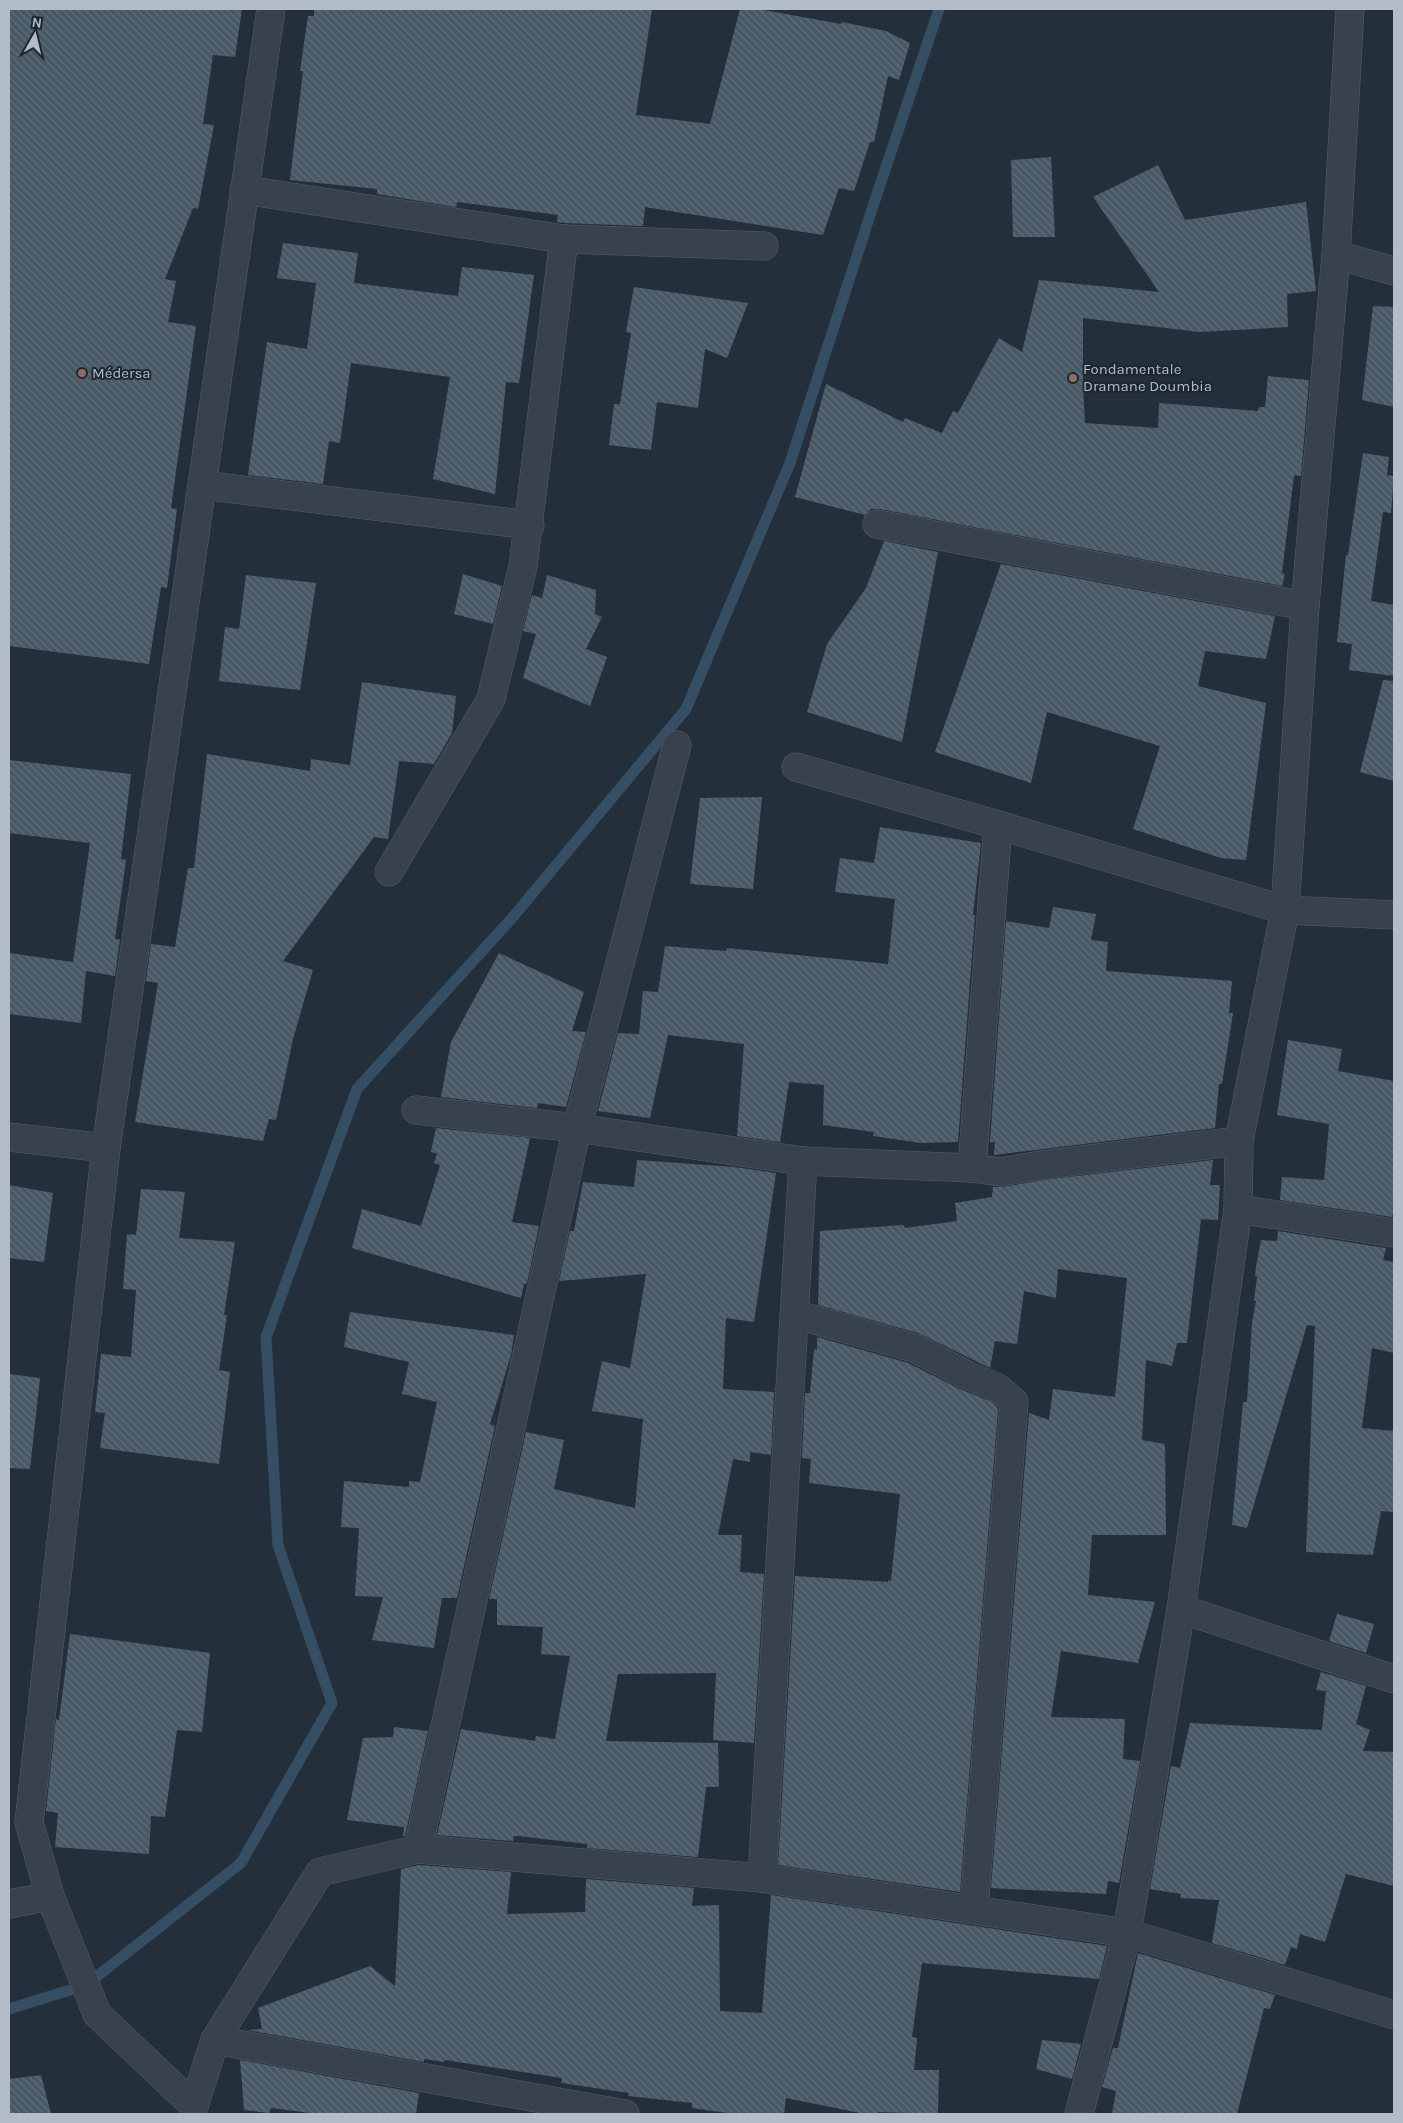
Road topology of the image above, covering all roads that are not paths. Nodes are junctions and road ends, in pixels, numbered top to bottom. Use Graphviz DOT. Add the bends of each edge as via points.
graph roads {
  1 [pos="271,9"];
  2 [pos="1350,9"];
  3 [pos="244,190"];
  4 [pos="564,239"];
  5 [pos="764,246"];
  6 [pos="1336,255"];
  7 [pos="1394,271"];
  8 [pos="202,485"];
  9 [pos="530,524"];
  10 [pos="877,524"];
  11 [pos="1305,606"];
  12 [pos="678,745"];
  13 [pos="796,767"];
  14 [pos="998,825"];
  15 [pos="389,872"];
  16 [pos="1285,910"];
  17 [pos="1394,915"];
  18 [pos="416,1110"];
  19 [pos="577,1128"];
  20 [pos="9,1137"];
  21 [pos="1239,1141"];
  22 [pos="106,1148"];
  23 [pos="804,1161"];
  24 [pos="972,1168"];
  25 [pos="1238,1209"];
  26 [pos="1394,1233"];
  27 [pos="794,1314"];
  28 [pos="1181,1609"];
  29 [pos="1394,1679"];
  30 [pos="418,1849"];
  31 [pos="762,1878"];
  32 [pos="50,1896"];
  33 [pos="9,1904"];
  34 [pos="974,1909"];
  35 [pos="1127,1933"];
  36 [pos="1394,2015"];
  37 [pos="215,2040"];
  38 [pos="194,2110"];
  39 [pos="625,2114"];
  40 [pos="1079,2114"];
  1 -- 3 [label="street"];
  2 -- 6 [label="street"];
  3 -- 4 [label="street"];
  3 -- 8 [label="street"];
  4 -- 5 [label="street"];
  4 -- 9 [label="street"];
  6 -- 7 [label="street"];
  6 -- 11 [label="street"];
  8 -- 9 [label="street"];
  8 -- 22 [label="street"];
  9 -- 15 [label="street" via="524,566 491,699"];
  10 -- 11 [label="street"];
  11 -- 16 [label="street"];
  12 -- 19 [label="street"];
  13 -- 14 [label="street"];
  14 -- 16 [label="street"];
  14 -- 24 [label="street"];
  16 -- 17 [label="street"];
  16 -- 21 [label="street"];
  18 -- 19 [label="street"];
  19 -- 23 [label="street"];
  19 -- 30 [label="street"];
  20 -- 22 [label="street"];
  21 -- 24 [label="street" via="1000,1172"];
  21 -- 25 [label="street"];
  22 -- 32 [label="street" via="29,1822"];
  23 -- 24 [label="street"];
  23 -- 27 [label="street"];
  25 -- 26 [label="street"];
  25 -- 28 [label="street"];
  27 -- 31 [label="street"];
  27 -- 34 [label="street" via="914,1348 998,1388 1014,1402"];
  28 -- 29 [label="street"];
  28 -- 35 [label="street"];
  30 -- 31 [label="street"];
  30 -- 37 [label="street" via="320,1872"];
  31 -- 34 [label="street"];
  32 -- 33 [label="street"];
  32 -- 38 [label="street" via="97,2014"];
  34 -- 35 [label="street"];
  35 -- 36 [label="street"];
  35 -- 40 [label="street"];
  37 -- 38 [label="street"];
  37 -- 39 [label="street"];
}
